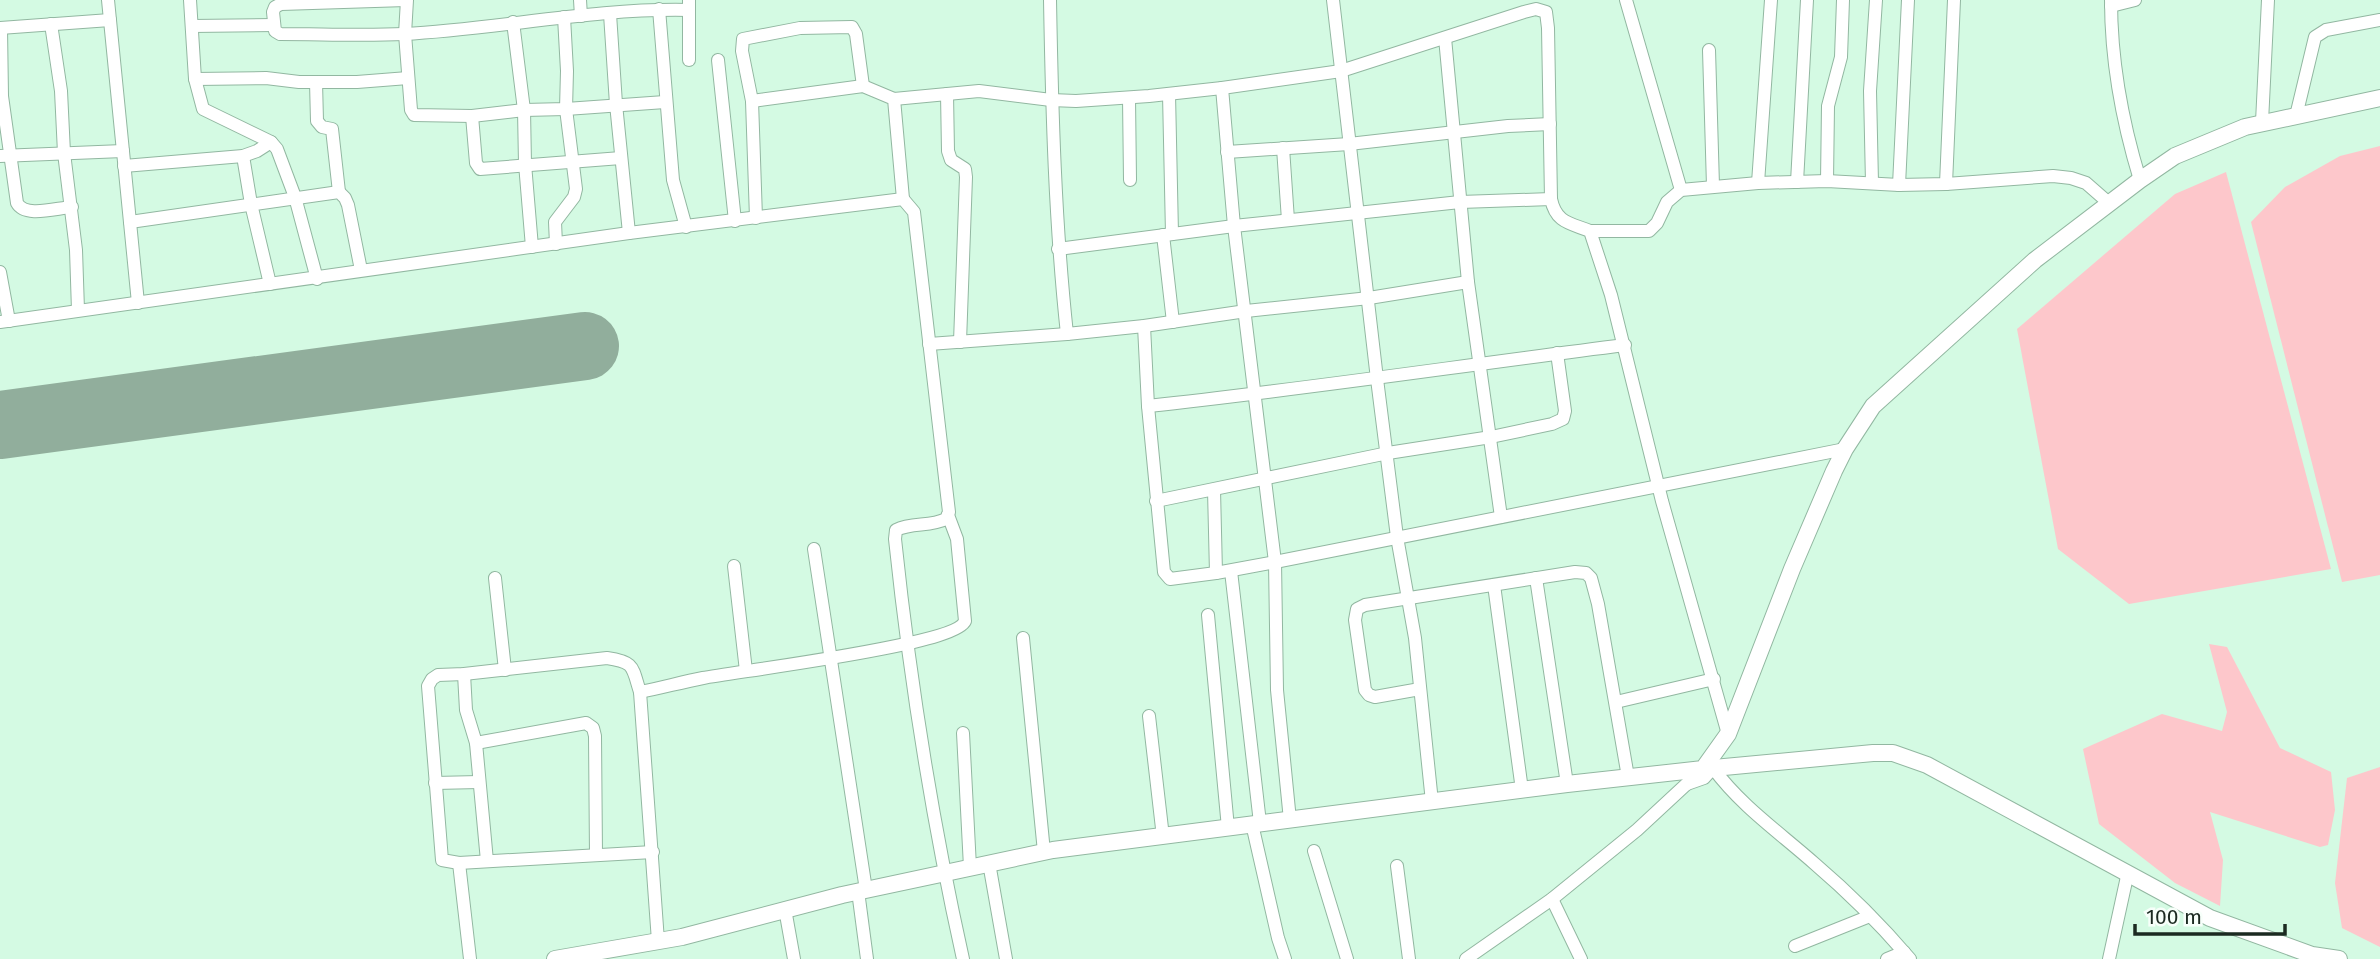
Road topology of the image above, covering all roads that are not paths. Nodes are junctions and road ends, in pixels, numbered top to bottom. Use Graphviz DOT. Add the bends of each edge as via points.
graph roads {
  1 [pos="108,0"];
  2 [pos="190,0"];
  3 [pos="407,0"];
  4 [pos="580,0"];
  5 [pos="1050,0"];
  6 [pos="1334,0"];
  7 [pos="1626,0"];
  8 [pos="1771,0"];
  9 [pos="1807,0"];
  10 [pos="1843,0"];
  11 [pos="1876,0"];
  12 [pos="1908,0"];
  13 [pos="1954,0"];
  14 [pos="2135,0"];
  15 [pos="2268,0"];
  16 [pos="2111,3"];
  17 [pos="689,5"];
  18 [pos="1546,6"];
  19 [pos="659,9"];
  20 [pos="610,14"];
  21 [pos="581,16"];
  22 [pos="564,17"];
  23 [pos="110,20"];
  24 [pos="2380,20"];
  25 [pos="513,22"];
  26 [pos="51,24"];
  27 [pos="275,25"];
  28 [pos="192,26"];
  29 [pos="1,28"];
  30 [pos="405,34"];
  31 [pos="1446,38"];
  32 [pos="1709,50"];
  33 [pos="689,60"];
  34 [pos="718,60"];
  35 [pos="1341,71"];
  36 [pos="408,78"];
  37 [pos="195,79"];
  38 [pos="316,82"];
  39 [pos="863,86"];
  40 [pos="1222,88"];
  41 [pos="947,94"];
  42 [pos="1169,94"];
  43 [pos="1129,98"];
  44 [pos="2380,98"];
  45 [pos="894,99"];
  46 [pos="1051,100"];
  47 [pos="752,101"];
  48 [pos="665,102"];
  49 [pos="615,104"];
  50 [pos="566,109"];
  51 [pos="524,110"];
  52 [pos="472,116"];
  53 [pos="2296,116"];
  54 [pos="2262,122"];
  55 [pos="1550,124"];
  56 [pos="1453,132"];
  57 [pos="271,142"];
  58 [pos="1349,144"];
  59 [pos="1283,148"];
  60 [pos="122,151"];
  61 [pos="1227,152"];
  62 [pos="64,153"];
  63 [pos="5,156"];
  64 [pos="243,156"];
  65 [pos="621,158"];
  66 [pos="573,161"];
  67 [pos="525,164"];
  68 [pos="124,166"];
  69 [pos="1130,180"];
  70 [pos="2140,180"];
  71 [pos="1827,181"];
  72 [pos="1797,182"];
  73 [pos="1758,183"];
  74 [pos="1872,183"];
  75 [pos="1946,184"];
  76 [pos="1899,185"];
  77 [pos="1713,186"];
  78 [pos="1681,190"];
  79 [pos="339,192"];
  80 [pos="295,197"];
  81 [pos="903,199"];
  82 [pos="1551,199"];
  83 [pos="1460,202"];
  84 [pos="251,204"];
  85 [pos="2110,204"];
  86 [pos="72,206"];
  87 [pos="1357,213"];
  88 [pos="756,218"];
  89 [pos="1288,220"];
  90 [pos="735,221"];
  91 [pos="130,222"];
  92 [pos="1234,226"];
  93 [pos="686,227"];
  94 [pos="1590,230"];
  95 [pos="629,233"];
  96 [pos="1168,234"];
  97 [pos="556,244"];
  98 [pos="532,247"];
  99 [pos="1058,248"];
  100 [pos="361,270"];
  101 [pos="0,272"];
  102 [pos="317,279"];
  103 [pos="1468,282"];
  104 [pos="270,284"];
  105 [pos="1369,298"];
  106 [pos="138,303"];
  107 [pos="78,310"];
  108 [pos="1246,311"];
  109 [pos="5,322"];
  110 [pos="1173,322"];
  111 [pos="1144,326"];
  112 [pos="1067,334"];
  113 [pos="960,342"];
  114 [pos="929,344"];
  115 [pos="1625,345"];
  116 [pos="1557,353"];
  117 [pos="1478,363"];
  118 [pos="1377,379"];
  119 [pos="1255,392"];
  120 [pos="1148,406"];
  121 [pos="1491,437"];
  122 [pos="1845,449"];
  123 [pos="1388,453"];
  124 [pos="1266,479"];
  125 [pos="1658,486"];
  126 [pos="1214,490"];
  127 [pos="1156,501"];
  128 [pos="948,515"];
  129 [pos="1501,516"];
  130 [pos="1397,537"];
  131 [pos="814,549"];
  132 [pos="1275,562"];
  133 [pos="734,566"];
  134 [pos="1231,571"];
  135 [pos="1216,573"];
  136 [pos="495,578"];
  137 [pos="1535,578"];
  138 [pos="1494,585"];
  139 [pos="1410,598"];
  140 [pos="1208,615"];
  141 [pos="1023,638"];
  142 [pos="906,644"];
  143 [pos="831,658"];
  144 [pos="505,670"];
  145 [pos="746,671"];
  146 [pos="464,674"];
  147 [pos="1714,679"];
  148 [pos="1420,689"];
  149 [pos="640,692"];
  150 [pos="1616,702"];
  151 [pos="1149,716"];
  152 [pos="963,733"];
  153 [pos="1728,734"];
  154 [pos="475,743"];
  155 [pos="1708,769"];
  156 [pos="1628,777"];
  157 [pos="479,782"];
  158 [pos="435,783"];
  159 [pos="1567,784"];
  160 [pos="1522,790"];
  161 [pos="1432,802"];
  162 [pos="1290,820"];
  163 [pos="1256,824"];
  164 [pos="1228,828"];
  165 [pos="1163,837"];
  166 [pos="1314,850"];
  167 [pos="653,852"];
  168 [pos="1044,852"];
  169 [pos="596,855"];
  170 [pos="487,861"];
  171 [pos="459,863"];
  172 [pos="989,863"];
  173 [pos="1397,866"];
  174 [pos="970,867"];
  175 [pos="2128,872"];
  176 [pos="944,873"];
  177 [pos="862,890"];
  178 [pos="1552,899"];
  179 [pos="785,909"];
  180 [pos="1870,916"];
  181 [pos="658,941"];
  182 [pos="1795,946"];
  183 [pos="1482,954"];
  184 [pos="1907,955"];
  185 [pos="2302,955"];
  186 [pos="470,959"];
  187 [pos="555,959"];
  188 [pos="794,959"];
  189 [pos="867,959"];
  190 [pos="963,959"];
  191 [pos="1006,959"];
  192 [pos="1285,959"];
  193 [pos="1347,959"];
  194 [pos="1409,959"];
  195 [pos="1466,959"];
  196 [pos="1581,959"];
  197 [pos="1887,959"];
  198 [pos="2109,959"];
  199 [pos="2339,959"];
  1 -- 23 [label="street"];
  2 -- 28 [label="street"];
  3 -- 27 [label="street" via="281,4 274,9"];
  3 -- 30 [label="street"];
  4 -- 21 [label="street"];
  5 -- 46 [label="street"];
  6 -- 35 [label="street"];
  7 -- 78 [label="street"];
  8 -- 73 [label="street"];
  9 -- 72 [label="street"];
  10 -- 71 [label="street" via="1841,57 1828,106"];
  11 -- 74 [label="street" via="1870,91"];
  12 -- 76 [label="street"];
  13 -- 75 [label="street"];
  14 -- 16 [label="street"];
  15 -- 54 [label="street"];
  16 -- 70 [label="street" via="2116,79"];
  17 -- 19 [label="street"];
  17 -- 33 [label="street"];
  18 -- 31 [label="street"];
  18 -- 55 [label="street"];
  19 -- 20 [label="street"];
  19 -- 48 [label="street"];
  20 -- 21 [label="street"];
  20 -- 49 [label="street"];
  21 -- 22 [label="street"];
  22 -- 25 [label="street"];
  22 -- 50 [label="street"];
  23 -- 26 [label="street"];
  23 -- 60 [label="street"];
  24 -- 53 [label="street" via="2326,30 2315,37"];
  25 -- 30 [label="street"];
  25 -- 51 [label="street"];
  26 -- 29 [label="street"];
  26 -- 62 [label="street"];
  27 -- 28 [label="street"];
  27 -- 30 [label="street" via="281,34"];
  28 -- 37 [label="street"];
  29 -- 63 [label="street"];
  30 -- 36 [label="street"];
  31 -- 35 [label="street"];
  31 -- 56 [label="street"];
  32 -- 77 [label="street"];
  34 -- 90 [label="street"];
  35 -- 40 [label="street"];
  35 -- 58 [label="street"];
  36 -- 38 [label="street"];
  36 -- 52 [label="street" via="414,115"];
  37 -- 38 [label="street"];
  37 -- 57 [label="street" via="203,109"];
  38 -- 79 [label="street" via="317,121 333,132"];
  39 -- 45 [label="street"];
  39 -- 47 [label="street"];
  39 -- 47 [label="street" via="854,28 800,28 743,39"];
  40 -- 42 [label="street"];
  40 -- 61 [label="street"];
  41 -- 45 [label="street"];
  41 -- 46 [label="street" via="979,91"];
  41 -- 113 [label="street" via="948,151 951,160 965,169 966,177"];
  42 -- 43 [label="street"];
  42 -- 96 [label="street"];
  43 -- 46 [label="street"];
  43 -- 69 [label="street"];
  44 -- 53 [label="main road"];
  45 -- 81 [label="street"];
  46 -- 99 [label="street"];
  47 -- 88 [label="street"];
  48 -- 49 [label="street"];
  48 -- 93 [label="street" via="673,180"];
  49 -- 50 [label="street"];
  49 -- 65 [label="street"];
  50 -- 51 [label="street"];
  50 -- 66 [label="street"];
  51 -- 52 [label="street"];
  51 -- 67 [label="street"];
  52 -- 67 [label="street" via="478,167"];
  53 -- 54 [label="main road"];
  54 -- 70 [label="main road" via="2175,156"];
  55 -- 56 [label="street"];
  55 -- 82 [label="street"];
  56 -- 58 [label="street"];
  56 -- 83 [label="street"];
  57 -- 64 [label="street"];
  57 -- 80 [label="street"];
  58 -- 59 [label="street"];
  58 -- 87 [label="street"];
  59 -- 61 [label="street"];
  59 -- 89 [label="street"];
  60 -- 62 [label="street"];
  60 -- 68 [label="street"];
  61 -- 92 [label="street"];
  62 -- 63 [label="street"];
  62 -- 86 [label="street"];
  63 -- 86 [label="street" via="19,207 27,212"];
  64 -- 68 [label="street"];
  64 -- 84 [label="street"];
  65 -- 66 [label="street"];
  65 -- 95 [label="street"];
  66 -- 67 [label="street"];
  66 -- 97 [label="street" via="576,188 555,222"];
  67 -- 98 [label="street"];
  68 -- 91 [label="street"];
  70 -- 85 [label="main road"];
  71 -- 72 [label="street"];
  71 -- 74 [label="street"];
  72 -- 73 [label="street"];
  73 -- 77 [label="street"];
  74 -- 76 [label="street"];
  75 -- 76 [label="street"];
  75 -- 85 [label="street" via="2071,178 2086,183"];
  77 -- 78 [label="street"];
  78 -- 94 [label="street" via="1648,231"];
  79 -- 80 [label="street"];
  79 -- 100 [label="street" via="348,205"];
  80 -- 84 [label="street"];
  80 -- 102 [label="street"];
  81 -- 88 [label="street"];
  81 -- 114 [label="street" via="914,212"];
  82 -- 83 [label="street"];
  82 -- 94 [label="street" via="1556,216"];
  83 -- 87 [label="street"];
  83 -- 103 [label="street"];
  84 -- 91 [label="street"];
  84 -- 104 [label="street"];
  85 -- 122 [label="main road" via="2035,260 1872,406"];
  86 -- 107 [label="street"];
  87 -- 89 [label="street"];
  87 -- 105 [label="street"];
  88 -- 90 [label="street"];
  89 -- 92 [label="street"];
  90 -- 93 [label="street"];
  91 -- 106 [label="street"];
  92 -- 96 [label="street"];
  92 -- 108 [label="street"];
  93 -- 95 [label="street"];
  94 -- 115 [label="street"];
  95 -- 97 [label="street"];
  96 -- 99 [label="street"];
  96 -- 110 [label="street"];
  97 -- 98 [label="street"];
  98 -- 100 [label="street"];
  99 -- 112 [label="street"];
  100 -- 102 [label="street"];
  101 -- 109 [label="street"];
  102 -- 104 [label="street"];
  103 -- 105 [label="street"];
  103 -- 117 [label="street"];
  104 -- 106 [label="street"];
  105 -- 108 [label="street"];
  105 -- 118 [label="street"];
  106 -- 107 [label="street"];
  107 -- 109 [label="street"];
  108 -- 110 [label="street"];
  108 -- 119 [label="street"];
  110 -- 111 [label="street"];
  111 -- 112 [label="street"];
  111 -- 120 [label="street"];
  112 -- 113 [label="street"];
  113 -- 114 [label="street"];
  114 -- 128 [label="street"];
  115 -- 116 [label="street"];
  115 -- 125 [label="street"];
  116 -- 117 [label="street"];
  116 -- 121 [label="street" via="1563,419"];
  117 -- 118 [label="street"];
  117 -- 121 [label="street"];
  118 -- 119 [label="street"];
  118 -- 123 [label="street"];
  119 -- 120 [label="street"];
  119 -- 124 [label="street"];
  120 -- 127 [label="street"];
  121 -- 123 [label="street"];
  121 -- 129 [label="street"];
  122 -- 125 [label="street"];
  122 -- 153 [label="main road"];
  123 -- 124 [label="street"];
  123 -- 130 [label="street"];
  124 -- 126 [label="street"];
  124 -- 132 [label="street"];
  125 -- 129 [label="street"];
  125 -- 147 [label="street"];
  126 -- 127 [label="street"];
  126 -- 135 [label="street"];
  127 -- 135 [label="street" via="1164,572 1170,579"];
  128 -- 142 [label="street" via="938,523 896,530"];
  128 -- 142 [label="street" via="957,539 964,625"];
  129 -- 130 [label="street"];
  130 -- 132 [label="street"];
  130 -- 139 [label="street"];
  131 -- 143 [label="street"];
  132 -- 134 [label="street"];
  132 -- 162 [label="street" via="1277,690"];
  133 -- 145 [label="street"];
  134 -- 135 [label="street"];
  134 -- 163 [label="street"];
  136 -- 144 [label="street"];
  137 -- 138 [label="street"];
  137 -- 150 [label="street" via="1575,572 1591,578"];
  137 -- 159 [label="street"];
  138 -- 139 [label="street"];
  138 -- 160 [label="street"];
  139 -- 148 [label="street"];
  139 -- 148 [label="street" via="1365,604 1357,609 1355,620 1369,695"];
  140 -- 164 [label="street"];
  141 -- 168 [label="street"];
  142 -- 143 [label="street"];
  142 -- 176 [label="street"];
  143 -- 145 [label="street"];
  143 -- 177 [label="street"];
  144 -- 146 [label="street"];
  144 -- 149 [label="street" via="624,660 633,668"];
  145 -- 149 [label="street"];
  146 -- 154 [label="street" via="466,710"];
  146 -- 158 [label="street" via="438,676 428,686"];
  147 -- 150 [label="street"];
  147 -- 153 [label="street"];
  148 -- 161 [label="street"];
  149 -- 167 [label="street"];
  150 -- 156 [label="street"];
  151 -- 165 [label="street"];
  152 -- 174 [label="street"];
  153 -- 155 [label="main road"];
  154 -- 157 [label="street"];
  154 -- 169 [label="street" via="586,723 593,728"];
  155 -- 156 [label="main road"];
  155 -- 175 [label="main road" via="1893,753 1927,765"];
  155 -- 178 [label="street" via="1704,778 1686,784"];
  155 -- 180 [label="street"];
  156 -- 159 [label="main road"];
  157 -- 158 [label="street"];
  157 -- 170 [label="street"];
  158 -- 171 [label="street" via="442,860"];
  159 -- 160 [label="main road"];
  160 -- 161 [label="main road"];
  161 -- 162 [label="main road"];
  162 -- 163 [label="main road"];
  163 -- 164 [label="main road"];
  163 -- 192 [label="street"];
  164 -- 165 [label="main road"];
  165 -- 168 [label="main road"];
  166 -- 193 [label="street"];
  167 -- 169 [label="street"];
  167 -- 181 [label="street"];
  168 -- 172 [label="main road"];
  169 -- 170 [label="street"];
  170 -- 171 [label="street"];
  171 -- 186 [label="street"];
  172 -- 174 [label="main road"];
  172 -- 191 [label="street"];
  173 -- 194 [label="street"];
  174 -- 176 [label="main road"];
  175 -- 185 [label="main road" via="2210,918"];
  175 -- 198 [label="street"];
  176 -- 177 [label="main road"];
  176 -- 190 [label="street"];
  177 -- 179 [label="main road"];
  177 -- 189 [label="street"];
  178 -- 183 [label="street"];
  178 -- 196 [label="street"];
  179 -- 181 [label="main road"];
  179 -- 188 [label="street"];
  180 -- 182 [label="street"];
  180 -- 184 [label="street"];
  181 -- 187 [label="main road"];
  183 -- 195 [label="street"];
  184 -- 197 [label="street"];
  185 -- 199 [label="main road"];
}
